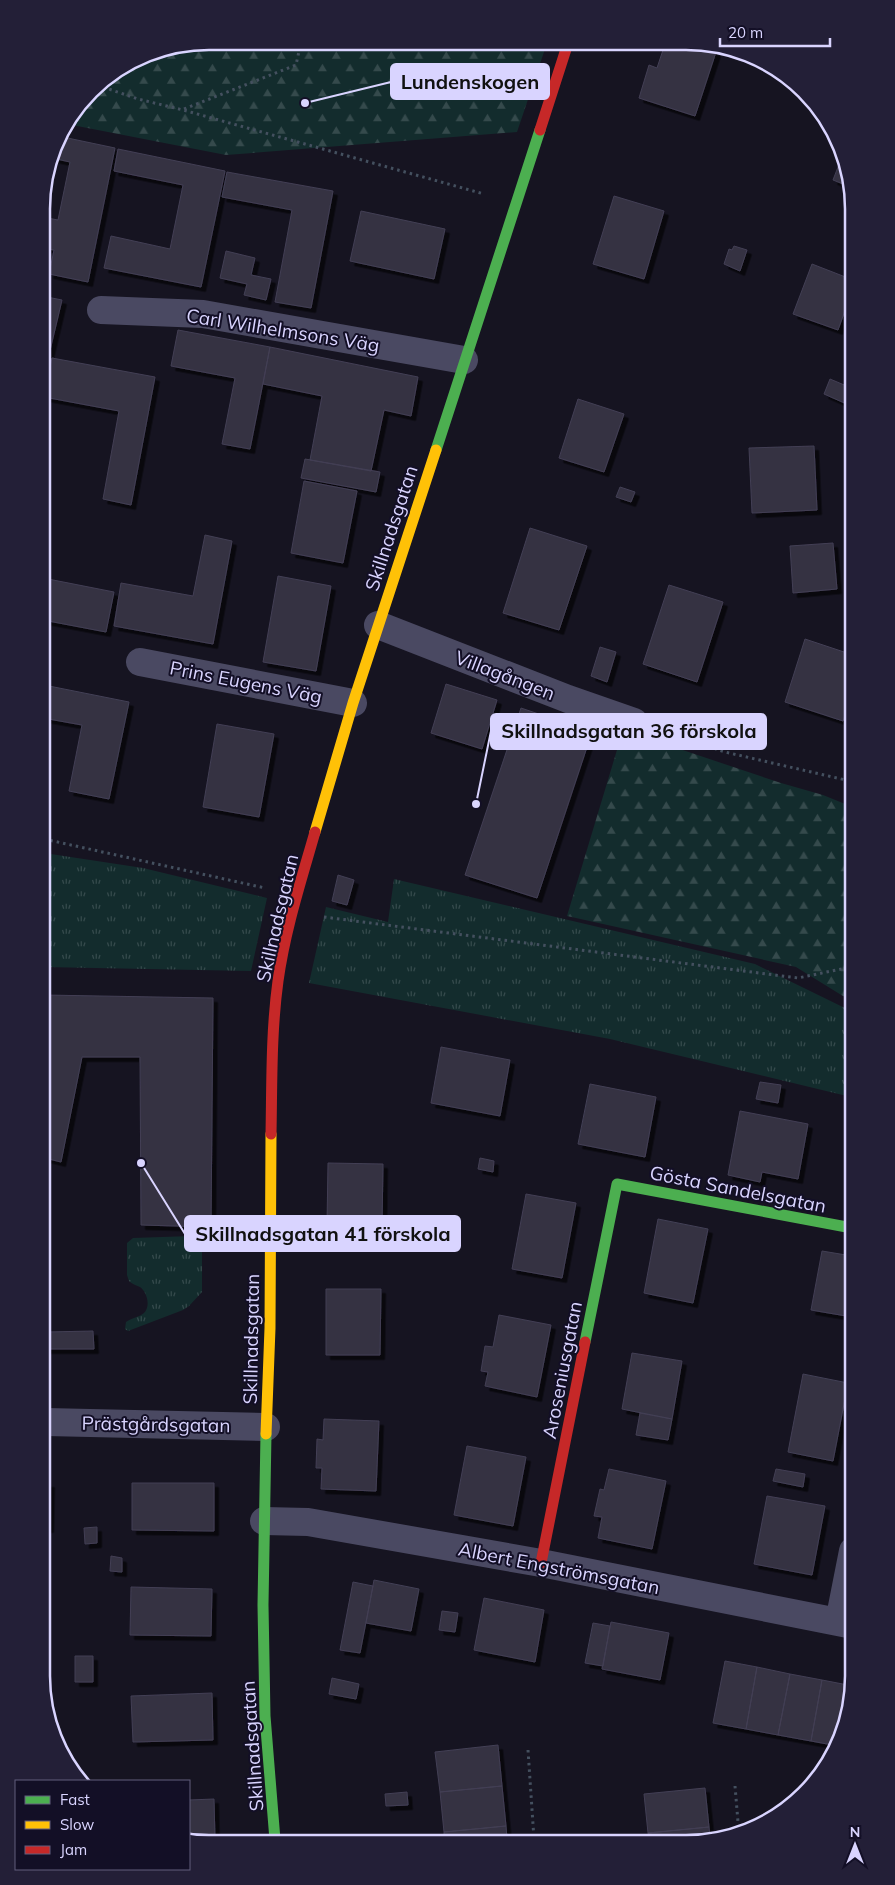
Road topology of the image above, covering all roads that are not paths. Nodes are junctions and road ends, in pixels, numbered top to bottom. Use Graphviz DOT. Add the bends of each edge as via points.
graph roads {
  1 [pos="566,50"];
  2 [pos="101,310"];
  3 [pos="464,360"];
  4 [pos="378,625"];
  5 [pos="140,662"];
  6 [pos="352,703"];
  7 [pos="634,722"];
  8 [pos="617,1184"];
  9 [pos="845,1227"];
  10 [pos="50,1422"];
  11 [pos="266,1427"];
  12 [pos="264,1520"];
  13 [pos="541,1563"];
  14 [pos="845,1624"];
  15 [pos="275,1835"];
  1 -- 3 [label="street, Skillnadsgatan"];
  2 -- 3 [label="street, Carl Wilhelmsons Väg" via="203,314"];
  3 -- 4 [label="street, Skillnadsgatan"];
  4 -- 6 [label="street, Skillnadsgatan"];
  4 -- 7 [label="street, Villagången"];
  5 -- 6 [label="street, Prins Eugens Väg"];
  6 -- 11 [label="street, Skillnadsgatan" via="292,913 278,980 272,1036"];
  8 -- 9 [label="street, Gösta Sandelsgatan"];
  8 -- 13 [label="street, Aroseniusgatan"];
  10 -- 11 [label="street, Prästgårdsgatan"];
  11 -- 12 [label="street, Skillnadsgatan"];
  12 -- 13 [label="street, Albert Engströmsgatan" via="308,1522"];
  12 -- 15 [label="street, Skillnadsgatan" via="265,1716"];
  13 -- 14 [label="street, Albert Engströmsgatan"];
}
